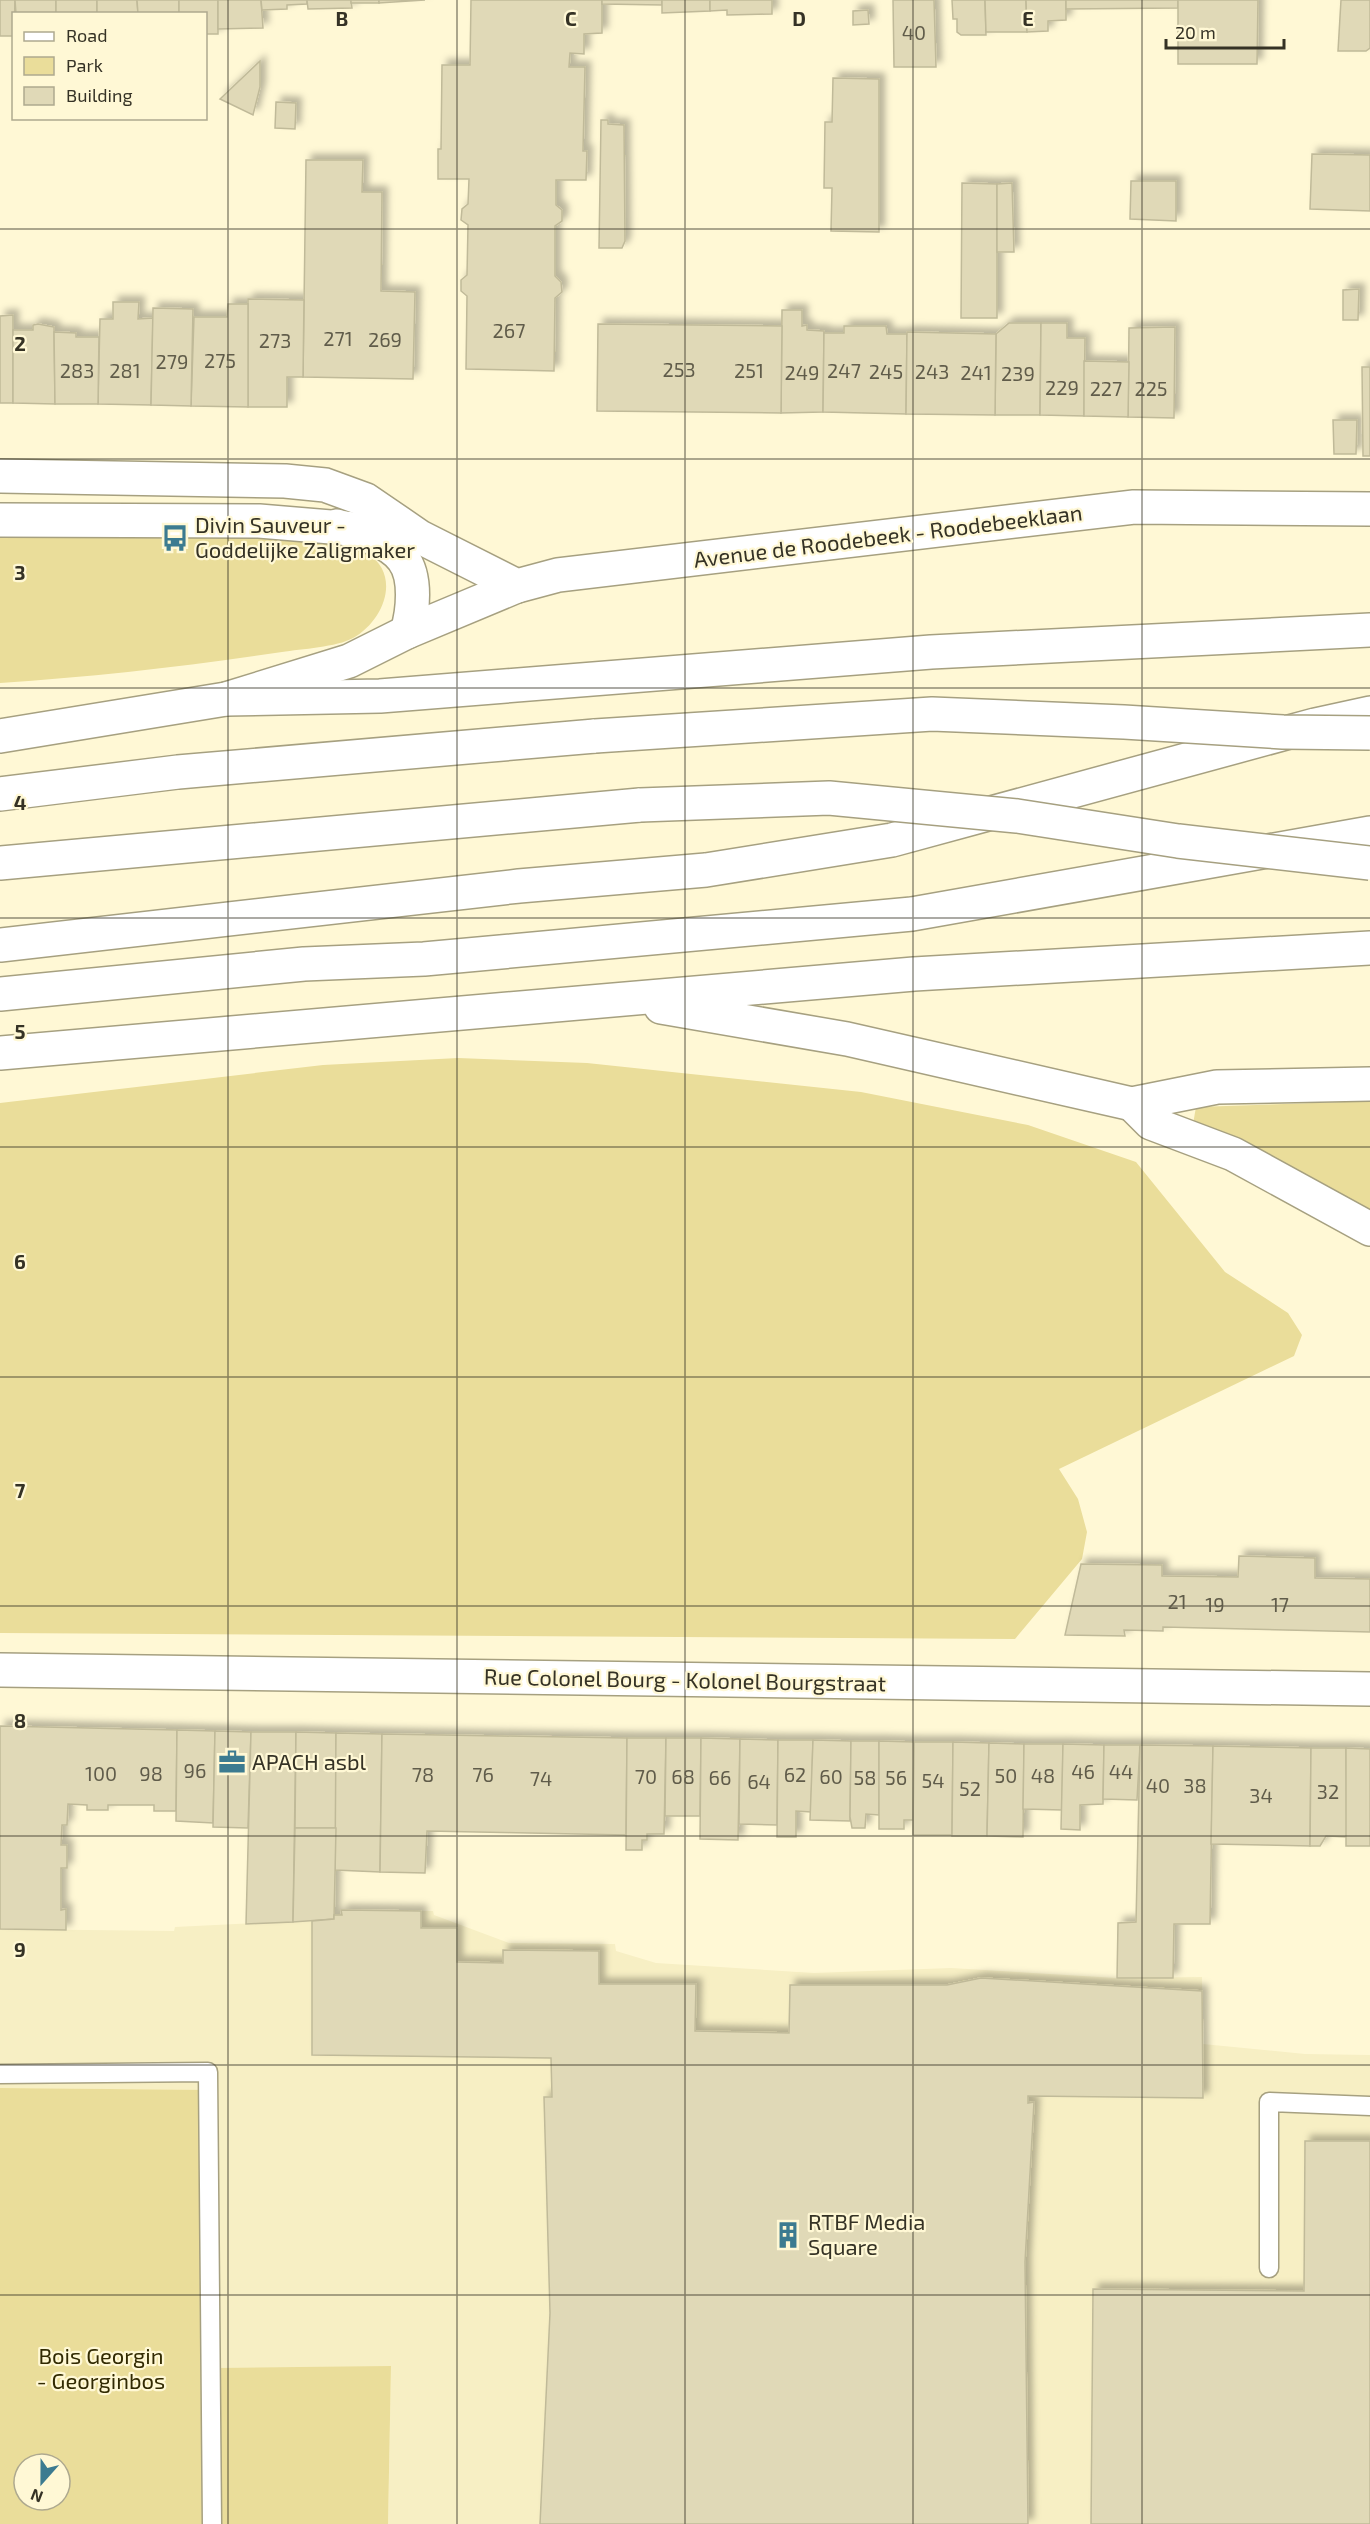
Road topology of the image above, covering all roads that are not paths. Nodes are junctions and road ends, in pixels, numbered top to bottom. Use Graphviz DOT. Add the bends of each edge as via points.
graph roads {
  1 [pos="0,476"];
  2 [pos="1370,509"];
  3 [pos="0,520"];
  4 [pos="337,526"];
  5 [pos="420,537"];
  6 [pos="517,586"];
  7 [pos="1370,630"];
  8 [pos="407,632"];
  9 [pos="226,699"];
  10 [pos="1370,713"];
  11 [pos="1370,734"];
  12 [pos="0,736"];
  13 [pos="0,794"];
  14 [pos="1370,833"];
  15 [pos="0,862"];
  16 [pos="1370,863"];
  17 [pos="0,945"];
  18 [pos="1370,948"];
  19 [pos="0,994"];
  20 [pos="615,999"];
  21 [pos="0,1053"];
  22 [pos="1370,1084"];
  23 [pos="1132,1104"];
  24 [pos="1370,1229"];
  25 [pos="0,1670"];
  26 [pos="1370,1689"];
  27 [pos="0,2074"];
  28 [pos="1370,2106"];
  29 [pos="1269,2268"];
  30 [pos="212,2524"];
  1 -- 5 [label="main road" via="325,485 366,500"];
  2 -- 6 [label="main road, Avenue de Roodebeek - Roodebeeklaan" via="1134,507 558,575"];
  3 -- 4 [label="main road" via="230,521"];
  4 -- 5 [label="main road"];
  4 -- 8 [label="main road" via="386,545 404,559 413,591"];
  5 -- 6 [label="main road"];
  6 -- 8 [label="main road, Avenue de Roodebeek - Roodebeeklaan"];
  7 -- 9 [label="main road" via="931,652 380,696"];
  8 -- 9 [label="main road, Avenue de Roodebeek - Roodebeeklaan" via="349,661"];
  9 -- 12 [label="main road"];
  10 -- 17 [label="main road" via="892,840 706,870 519,886"];
  11 -- 13 [label="main road, bridge" via="932,714 595,736 178,772"];
  14 -- 19 [label="main road" via="901,915 424,959 304,964"];
  15 -- 16 [label="main road, bridge" via="640,805 829,798 1017,816 1178,842"];
  18 -- 20 [label="main road" via="914,974"];
  20 -- 21 [label="main road"];
  20 -- 23 [label="main road" via="847,1039"];
  22 -- 23 [label="main road" via="1217,1087"];
  23 -- 24 [label="main road" via="1151,1123 1233,1154"];
  25 -- 26 [label="main road, Rue Colonel Bourg - Kolonel Bourgstraat"];
  27 -- 30 [label="lane" via="208,2072"];
  28 -- 29 [label="lane" via="1269,2102"];
}
